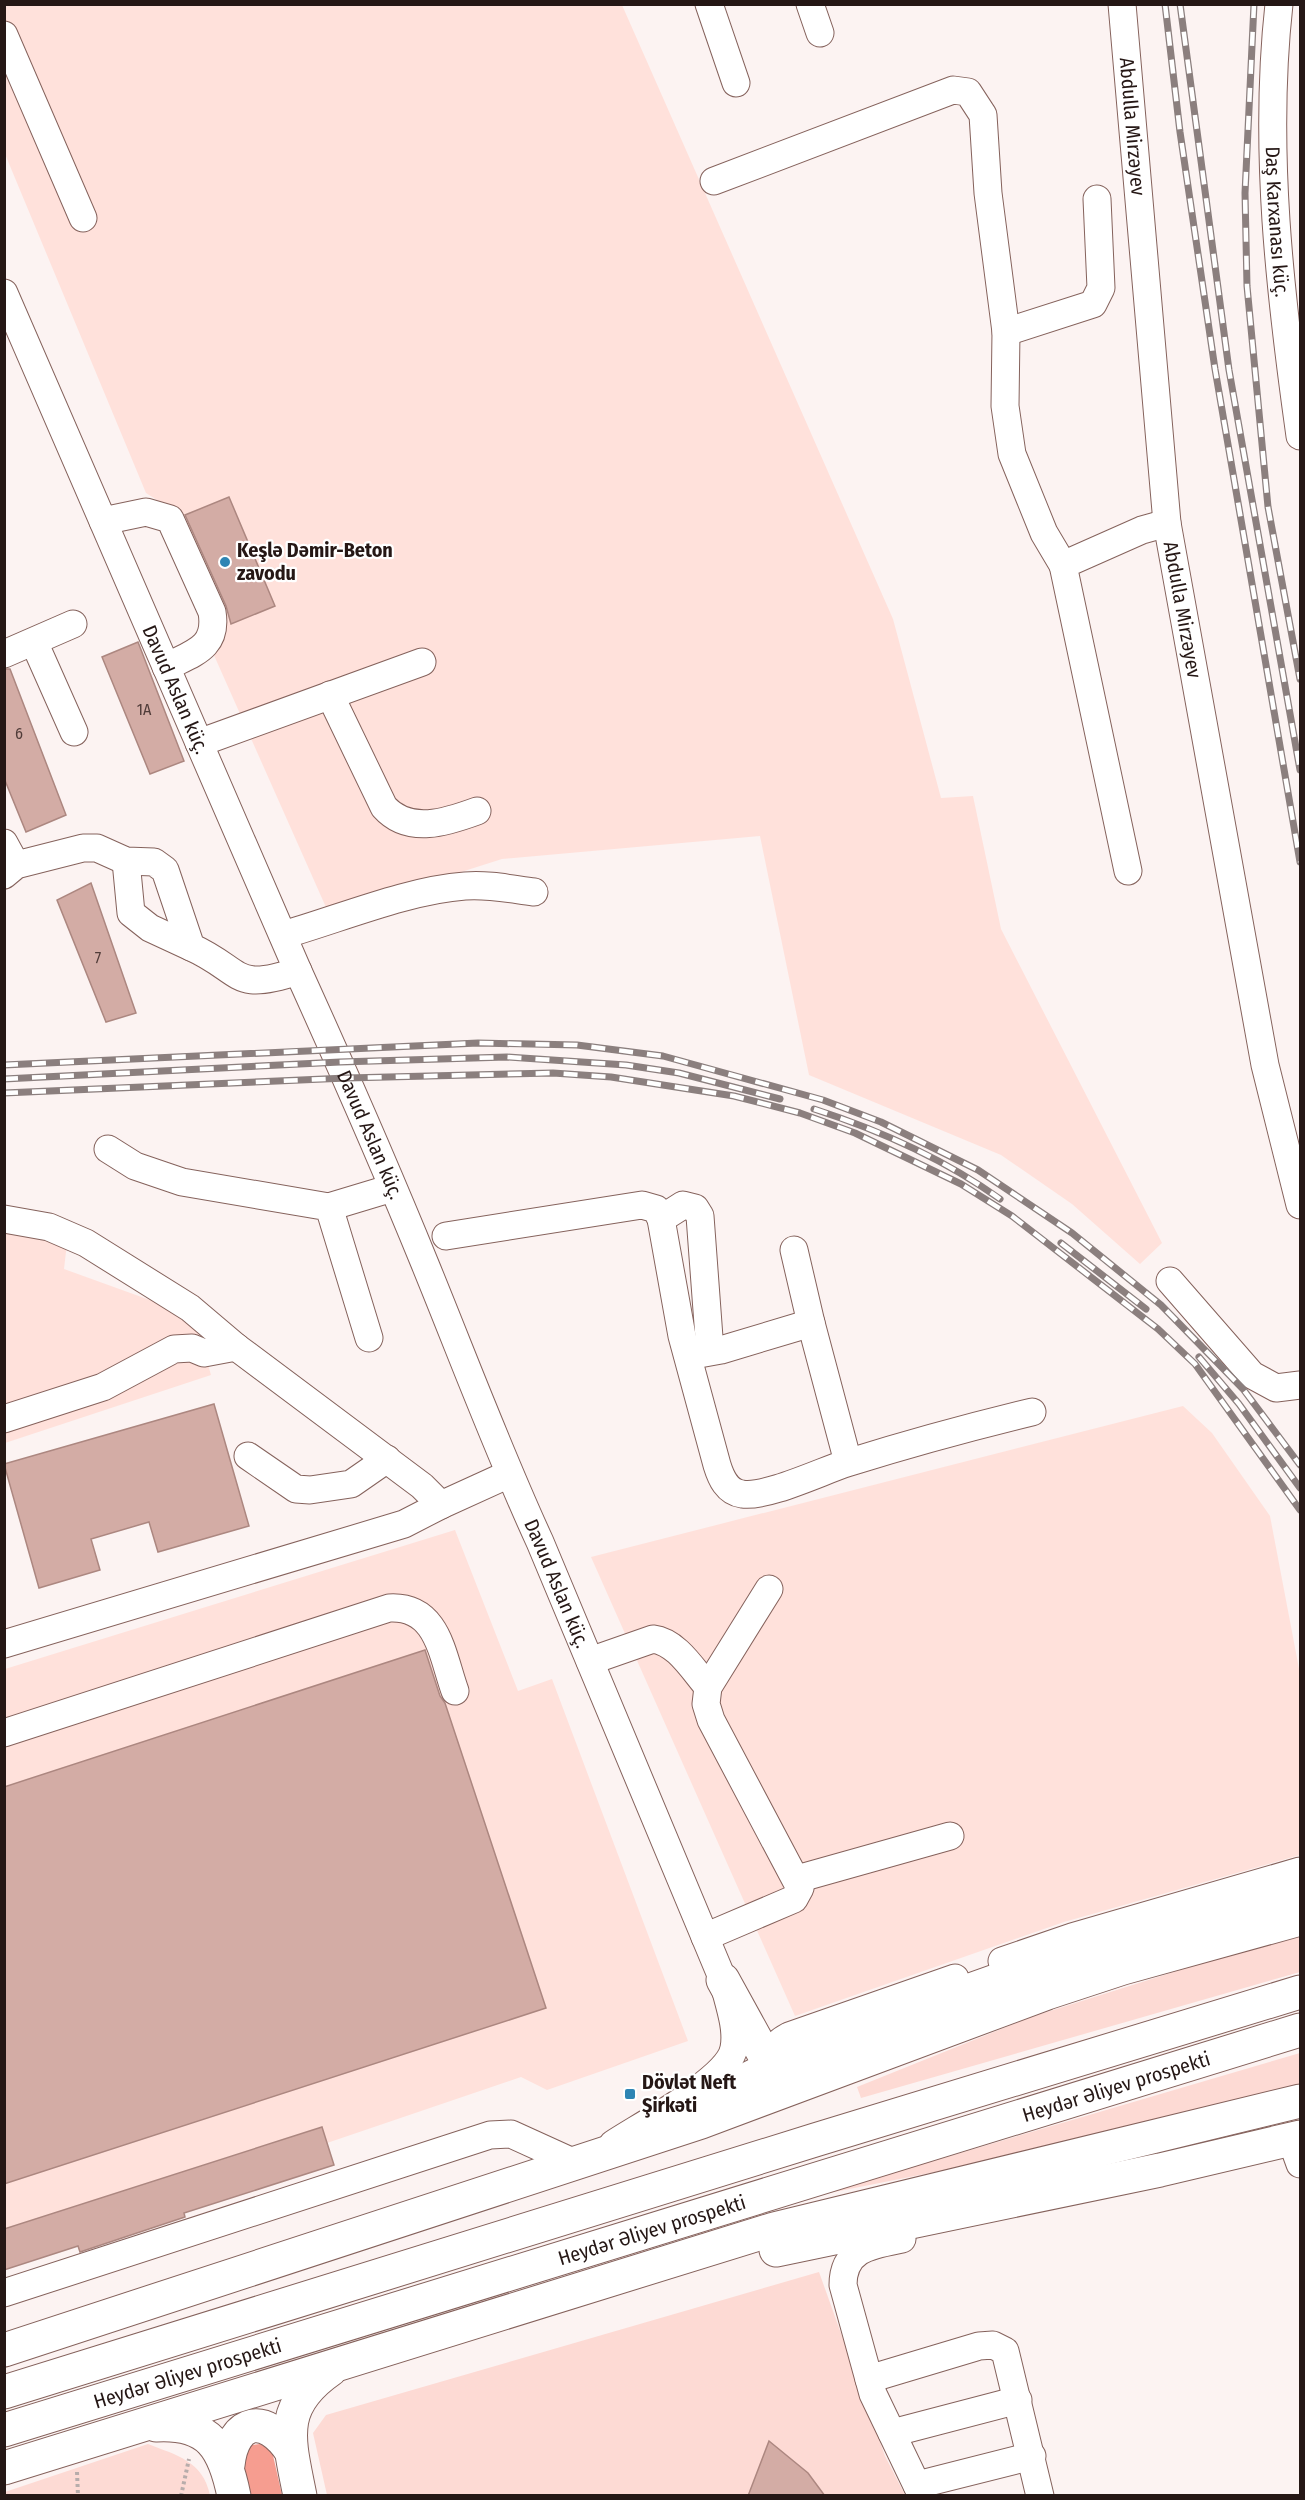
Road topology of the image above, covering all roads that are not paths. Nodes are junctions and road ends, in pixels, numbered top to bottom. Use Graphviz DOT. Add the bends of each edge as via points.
graph roads {
  1 [pos="709,4"];
  2 [pos="810,4"];
  3 [pos="1122,4"];
  4 [pos="1279,4"];
  5 [pos="820,33"];
  6 [pos="4,35"];
  7 [pos="736,83"];
  8 [pos="714,181"];
  9 [pos="1097,199"];
  10 [pos="83,218"];
  11 [pos="4,293"];
  12 [pos="10,321"];
  13 [pos="1006,332"];
  14 [pos="1298,395"];
  15 [pos="1300,436"];
  16 [pos="103,521"];
  17 [pos="1167,523"];
  18 [pos="1063,565"];
  19 [pos="73,624"];
  20 [pos="34,642"];
  21 [pos="4,654"];
  22 [pos="422,662"];
  23 [pos="166,667"];
  24 [pos="330,695"];
  25 [pos="74,732"];
  26 [pos="199,743"];
  27 [pos="477,811"];
  28 [pos="8,861"];
  29 [pos="126,861"];
  30 [pos="1128,871"];
  31 [pos="534,892"];
  32 [pos="283,935"];
  33 [pos="191,946"];
  34 [pos="298,971"];
  35 [pos="108,1149"];
  36 [pos="392,1188"];
  37 [pos="1300,1205"];
  38 [pos="329,1207"];
  39 [pos="4,1219"];
  40 [pos="661,1219"];
  41 [pos="446,1236"];
  42 [pos="794,1250"];
  43 [pos="1170,1281"];
  44 [pos="811,1323"];
  45 [pos="369,1338"];
  46 [pos="236,1347"];
  47 [pos="699,1354"];
  48 [pos="1300,1385"];
  49 [pos="1032,1412"];
  50 [pos="4,1419"];
  51 [pos="248,1456"];
  52 [pos="387,1459"];
  53 [pos="848,1462"];
  54 [pos="508,1474"];
  55 [pos="441,1505"];
  56 [pos="769,1589"];
  57 [pos="4,1644"];
  58 [pos="590,1661"];
  59 [pos="708,1687"];
  60 [pos="455,1691"];
  61 [pos="4,1733"];
  62 [pos="950,1836"];
  63 [pos="1300,1871"];
  64 [pos="797,1879"];
  65 [pos="1300,1890"];
  66 [pos="1300,1919"];
  67 [pos="705,1937"];
  68 [pos="723,1980"];
  69 [pos="1300,1992"];
  70 [pos="1300,2030"];
  71 [pos="771,2067"];
  72 [pos="836,2072"];
  73 [pos="1300,2101"];
  74 [pos="1298,2149"];
  75 [pos="581,2163"];
  76 [pos="4,2293"];
  77 [pos="571,2293"];
  78 [pos="4,2350"];
  79 [pos="338,2364"];
  80 [pos="869,2379"];
  81 [pos="4,2392"];
  82 [pos="1018,2400"];
  83 [pos="136,2426"];
  84 [pos="4,2430"];
  85 [pos="892,2433"];
  86 [pos="291,2451"];
  87 [pos="1032,2456"];
  88 [pos="4,2468"];
  89 [pos="231,2480"];
  90 [pos="920,2490"];
  91 [pos="300,2496"];
  92 [pos="1040,2496"];
  1 -- 7 [label="street"];
  2 -- 5 [label="street"];
  3 -- 17 [label="street, Abdulla Mirzəyev"];
  4 -- 14 [label="street, Daş Karxanası küç." via="1273,133 1281,293"];
  6 -- 10 [label="street"];
  8 -- 13 [label="street" via="952,90 968,92 983,116 988,193"];
  9 -- 13 [label="street" via="1101,288 1093,304"];
  11 -- 12 [label="street, Davud Aslan küç."];
  12 -- 16 [label="street, Davud Aslan küç."];
  13 -- 18 [label="street" via="1005,406 1012,454 1044,533"];
  14 -- 15 [label="street, Daş Karxanası küç."];
  16 -- 23 [label="street, Davud Aslan küç."];
  16 -- 23 [label="street" via="146,512 170,519 212,612 212,636 204,646"];
  17 -- 18 [label="street"];
  17 -- 37 [label="street, Abdulla Mirzəyev" via="1265,1065"];
  18 -- 30 [label="street"];
  19 -- 20 [label="street"];
  20 -- 21 [label="street"];
  20 -- 25 [label="street"];
  22 -- 24 [label="street"];
  23 -- 26 [label="street, Davud Aslan küç."];
  24 -- 26 [label="street"];
  24 -- 27 [label="street" via="384,807 393,817 406,822 442,824"];
  26 -- 32 [label="street, Davud Aslan küç."];
  28 -- 29 [label="street" via="83,848 97,848"];
  29 -- 33 [label="street" via="131,913 150,928"];
  29 -- 33 [label="street" via="154,862 165,870"];
  31 -- 32 [label="street" via="463,886 407,897"];
  32 -- 34 [label="street, Davud Aslan küç."];
  33 -- 34 [label="street" via="247,980 269,981"];
  34 -- 36 [label="street, Davud Aslan küç."];
  35 -- 38 [label="street" via="135,1166 182,1182"];
  36 -- 38 [label="street"];
  36 -- 54 [label="street, Davud Aslan küç."];
  38 -- 45 [label="street"];
  39 -- 46 [label="street" via="49,1227 86,1243 183,1303"];
  40 -- 41 [label="street" via="656,1209 642,1205"];
  40 -- 47 [label="street"];
  40 -- 47 [label="street" via="683,1205 695,1208 700,1216"];
  42 -- 44 [label="street"];
  43 -- 48 [label="street" via="1252,1376 1276,1388"];
  44 -- 47 [label="street"];
  44 -- 53 [label="street"];
  46 -- 50 [label="street" via="204,1353 192,1348 174,1349 103,1387"];
  46 -- 52 [label="street"];
  47 -- 53 [label="street" via="717,1465 730,1489 759,1494"];
  49 -- 53 [label="street"];
  51 -- 52 [label="street" via="296,1489 310,1490 351,1484"];
  52 -- 55 [label="street"];
  54 -- 55 [label="street"];
  54 -- 58 [label="street, Davud Aslan küç."];
  55 -- 57 [label="street" via="404,1524"];
  56 -- 59 [label="street"];
  58 -- 59 [label="street" via="653,1639 661,1640 677,1651"];
  58 -- 67 [label="street, Davud Aslan küç."];
  59 -- 64 [label="street" via="706,1704 711,1720"];
  60 -- 61 [label="street" via="432,1626 419,1613 389,1608"];
  62 -- 64 [label="street"];
  63 -- 71 [label="street" via="1072,1937 789,2036 775,2045 770,2055"];
  64 -- 67 [label="street" via="800,1888 794,1899"];
  65 -- 71 [label="main road" via="1035,1967 821,2044"];
  66 -- 72 [label="main road" via="1047,1993"];
  67 -- 68 [label="street, Davud Aslan küç."];
  68 -- 71 [label="main road"];
  68 -- 75 [label="street, Davud Aslan küç." via="735,2040 724,2069"];
  69 -- 81 [label="main road, Heydər Əliyev prospekti"];
  70 -- 84 [label="main road, Heydər Əliyev prospekti"];
  71 -- 72 [label="main road" via="788,2082"];
  71 -- 75 [label="main road"];
  72 -- 75 [label="main road"];
  73 -- 77 [label="main road" via="774,2229"];
  74 -- 77 [label="main road" via="1160,2170"];
  74 -- 80 [label="street" via="859,2250 843,2272 843,2285"];
  75 -- 76 [label="street" via="511,2134 490,2135"];
  75 -- 78 [label="main road"];
  77 -- 79 [label="main road"];
  79 -- 83 [label="main road"];
  79 -- 86 [label="main road" via="313,2381 298,2400 291,2427"];
  80 -- 82 [label="street" via="993,2344 1005,2351"];
  80 -- 85 [label="street"];
  82 -- 85 [label="street"];
  82 -- 87 [label="street"];
  83 -- 88 [label="main road"];
  83 -- 89 [label="main road" via="173,2424 197,2430 220,2450"];
  85 -- 90 [label="street"];
  86 -- 89 [label="main road" via="281,2435 271,2429 246,2428 230,2447"];
  86 -- 91 [label="main road"];
  87 -- 90 [label="street"];
  87 -- 92 [label="street"];
}
